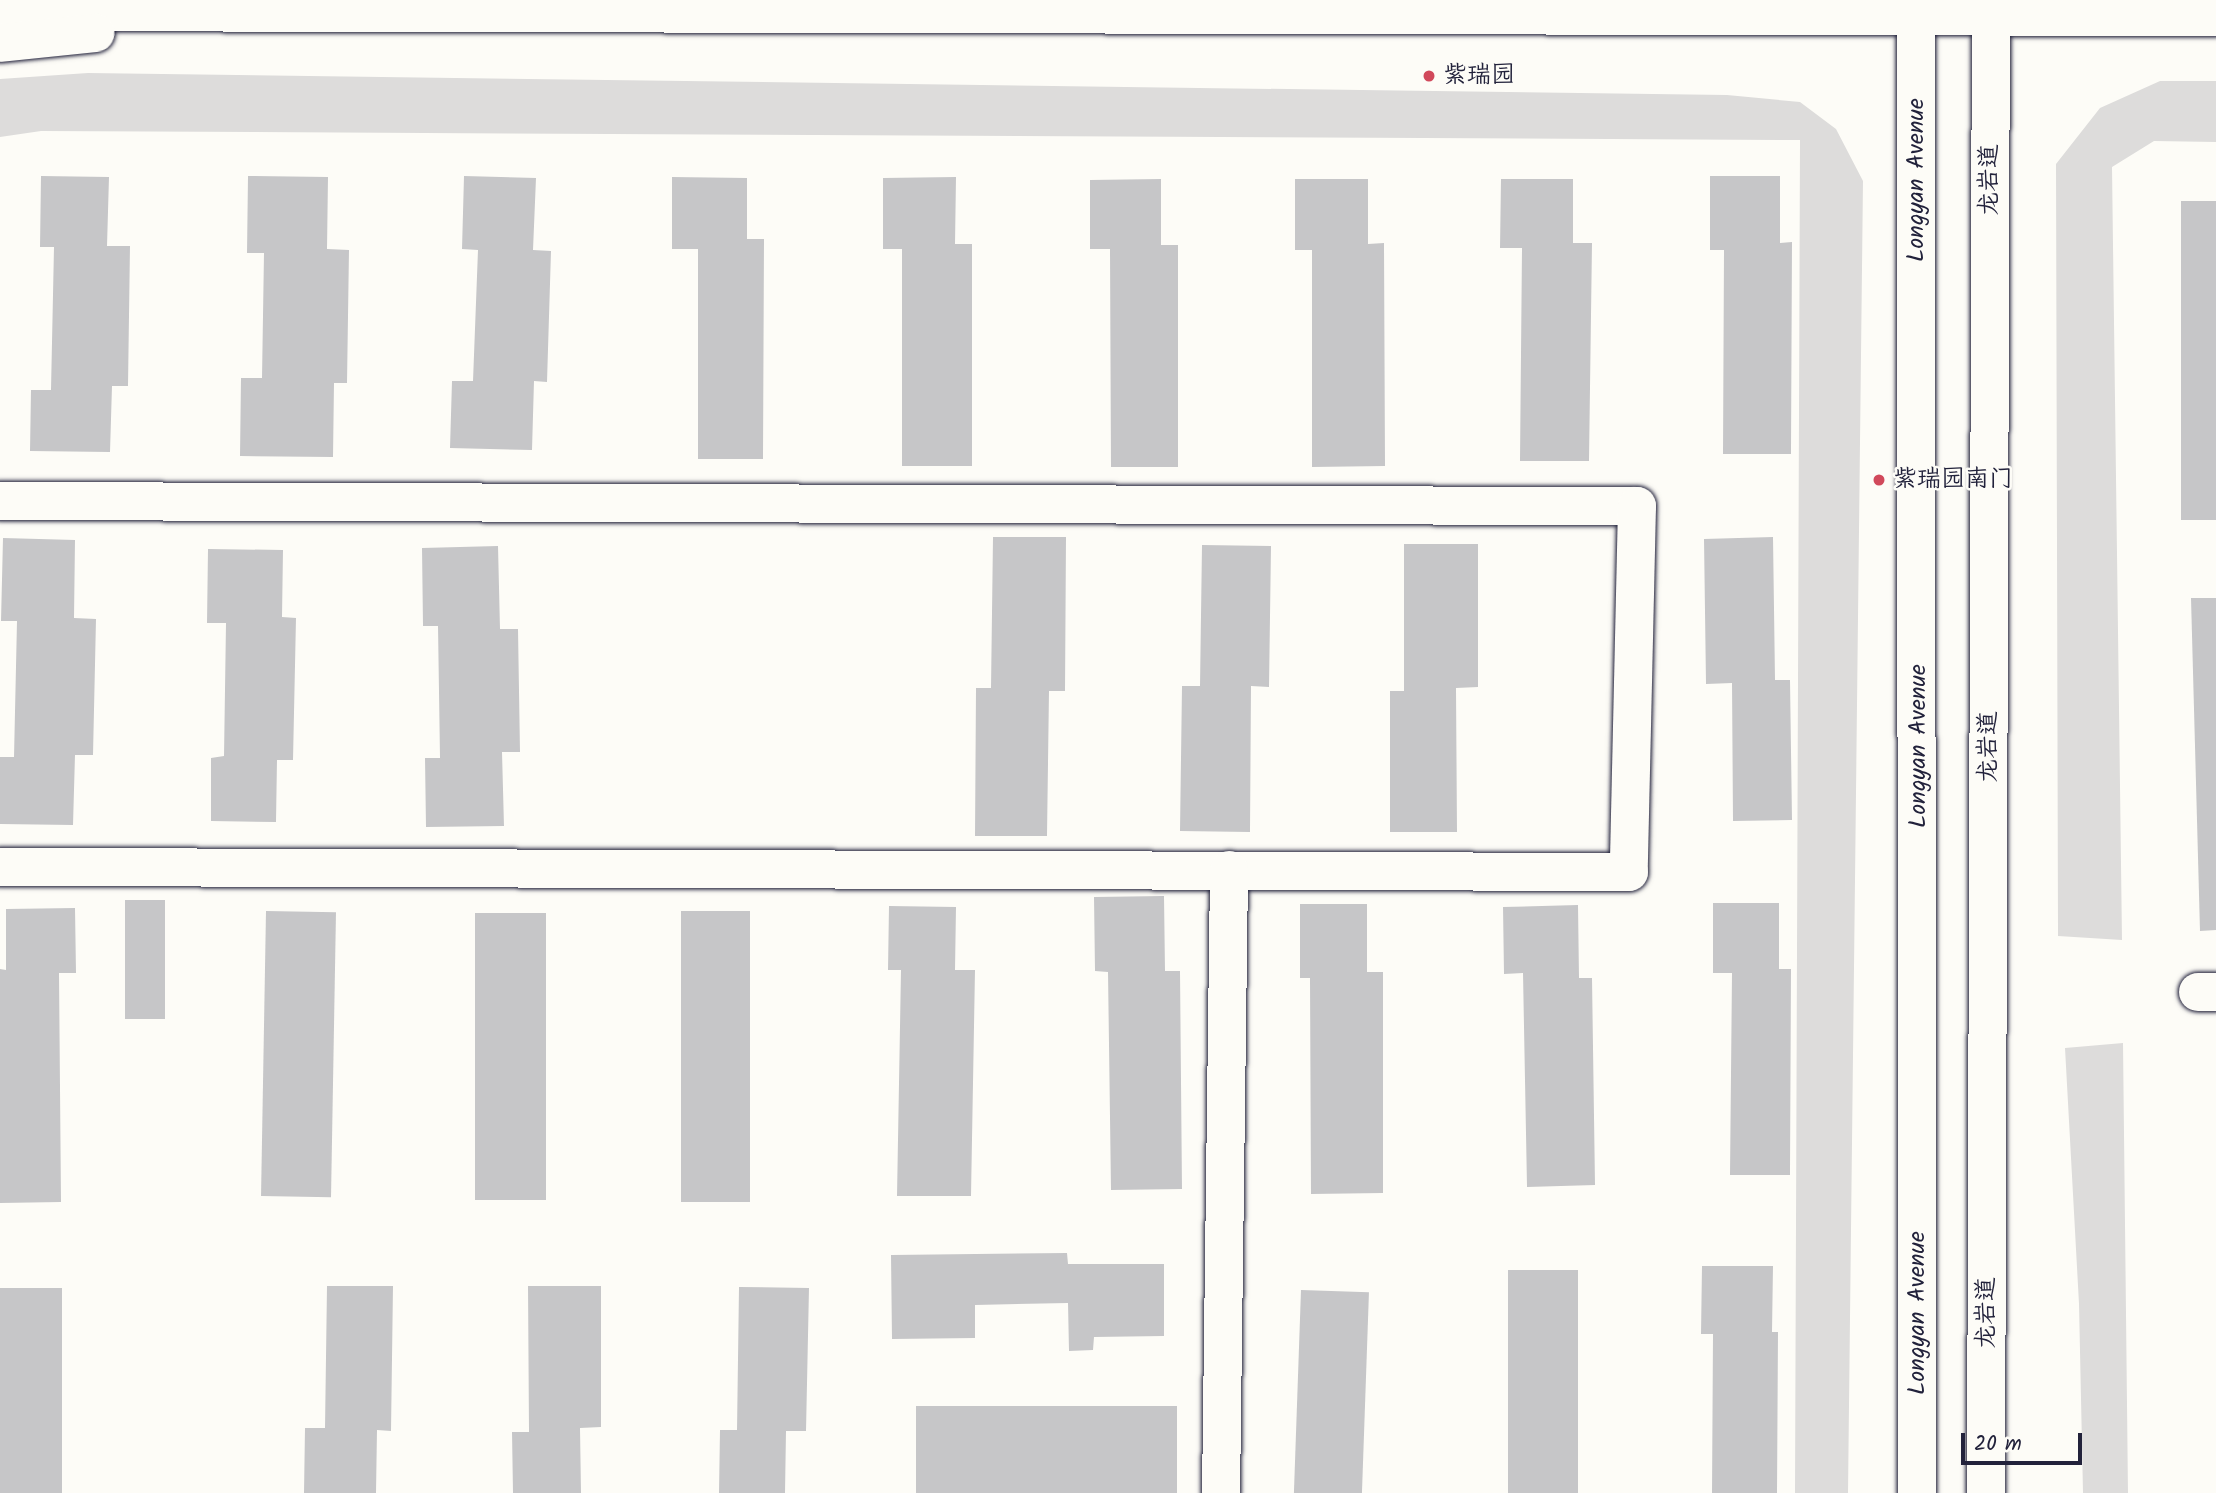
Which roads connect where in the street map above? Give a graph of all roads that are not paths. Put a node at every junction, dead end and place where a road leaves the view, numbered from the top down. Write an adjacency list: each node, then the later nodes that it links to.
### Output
1 (1916, 9): 2 (main road); 4 (main road); 11 (main road, Longyan Avenue)
2 (1991, 9): 5 (main road); 12 (main road, 龙岩道)
3 (0, 12): 4 (main road)
4 (189, 13): 6 (main road)
5 (2216, 17)
6 (0, 43)
7 (0, 501): 9 (main road)
8 (0, 867): 9 (main road)
9 (1229, 870): 10 (main road)
10 (1221, 1493)
11 (1917, 1493)
12 (1986, 1493)

